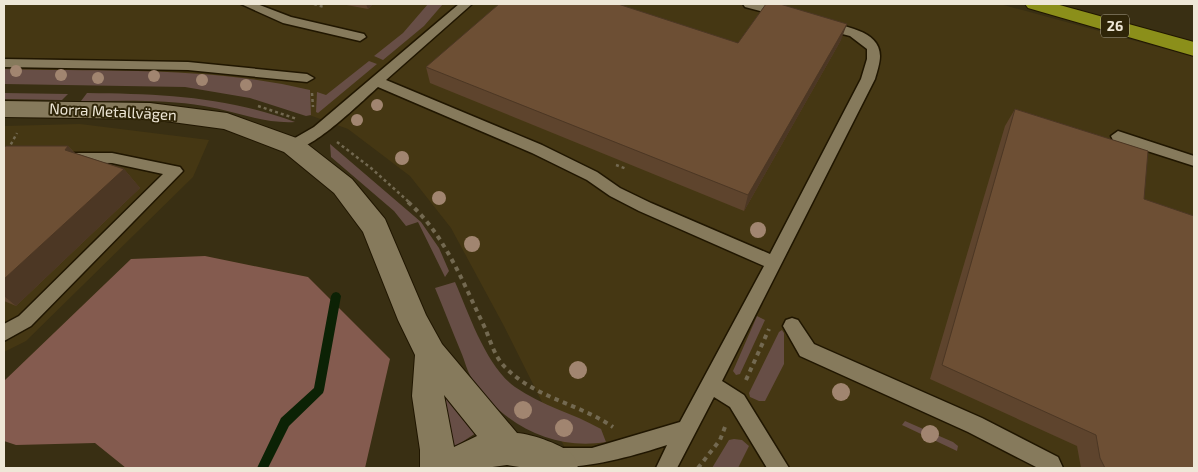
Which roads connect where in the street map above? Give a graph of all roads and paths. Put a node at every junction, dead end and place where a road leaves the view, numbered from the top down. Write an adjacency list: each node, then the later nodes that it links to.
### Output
1 (247, 4): 8 (lane)
2 (465, 4): 13 (lane)
3 (749, 4): 6 (lane)
4 (1035, 4): 10 (highway, 26)
5 (1049, 4): 9 (highway, 26)
6 (794, 16)
7 (811, 22): 23 (lane)
8 (360, 37)
9 (1194, 45)
10 (1194, 49)
11 (4, 62): 12 (lane)
12 (307, 78)
13 (376, 81): 20 (lane); 23 (lane)
14 (312, 91): 16 (path)
15 (4, 109): 20 (street, Norra Metallvägen)
16 (314, 112)
17 (21, 127): 21 (path)
18 (1118, 136): 22 (lane)
19 (330, 138): 28 (path)
20 (294, 146): 26 (street, Norra Metallvägen)
21 (20, 158): 25 (lane)
22 (1194, 161)
23 (775, 262): 27 (lane)
24 (792, 326): 36 (lane)
25 (4, 333)
26 (431, 354): 30 (street, Norra Metallvägen); 32 (street)
27 (710, 384): 29 (lane); 35 (lane)
28 (615, 429)
29 (686, 430): 31 (lane); 34 (lane)
30 (508, 448): 31 (street); 33 (street)
31 (555, 463)
32 (437, 468)
33 (453, 468)
34 (666, 468)
35 (779, 468)
36 (1053, 468)

